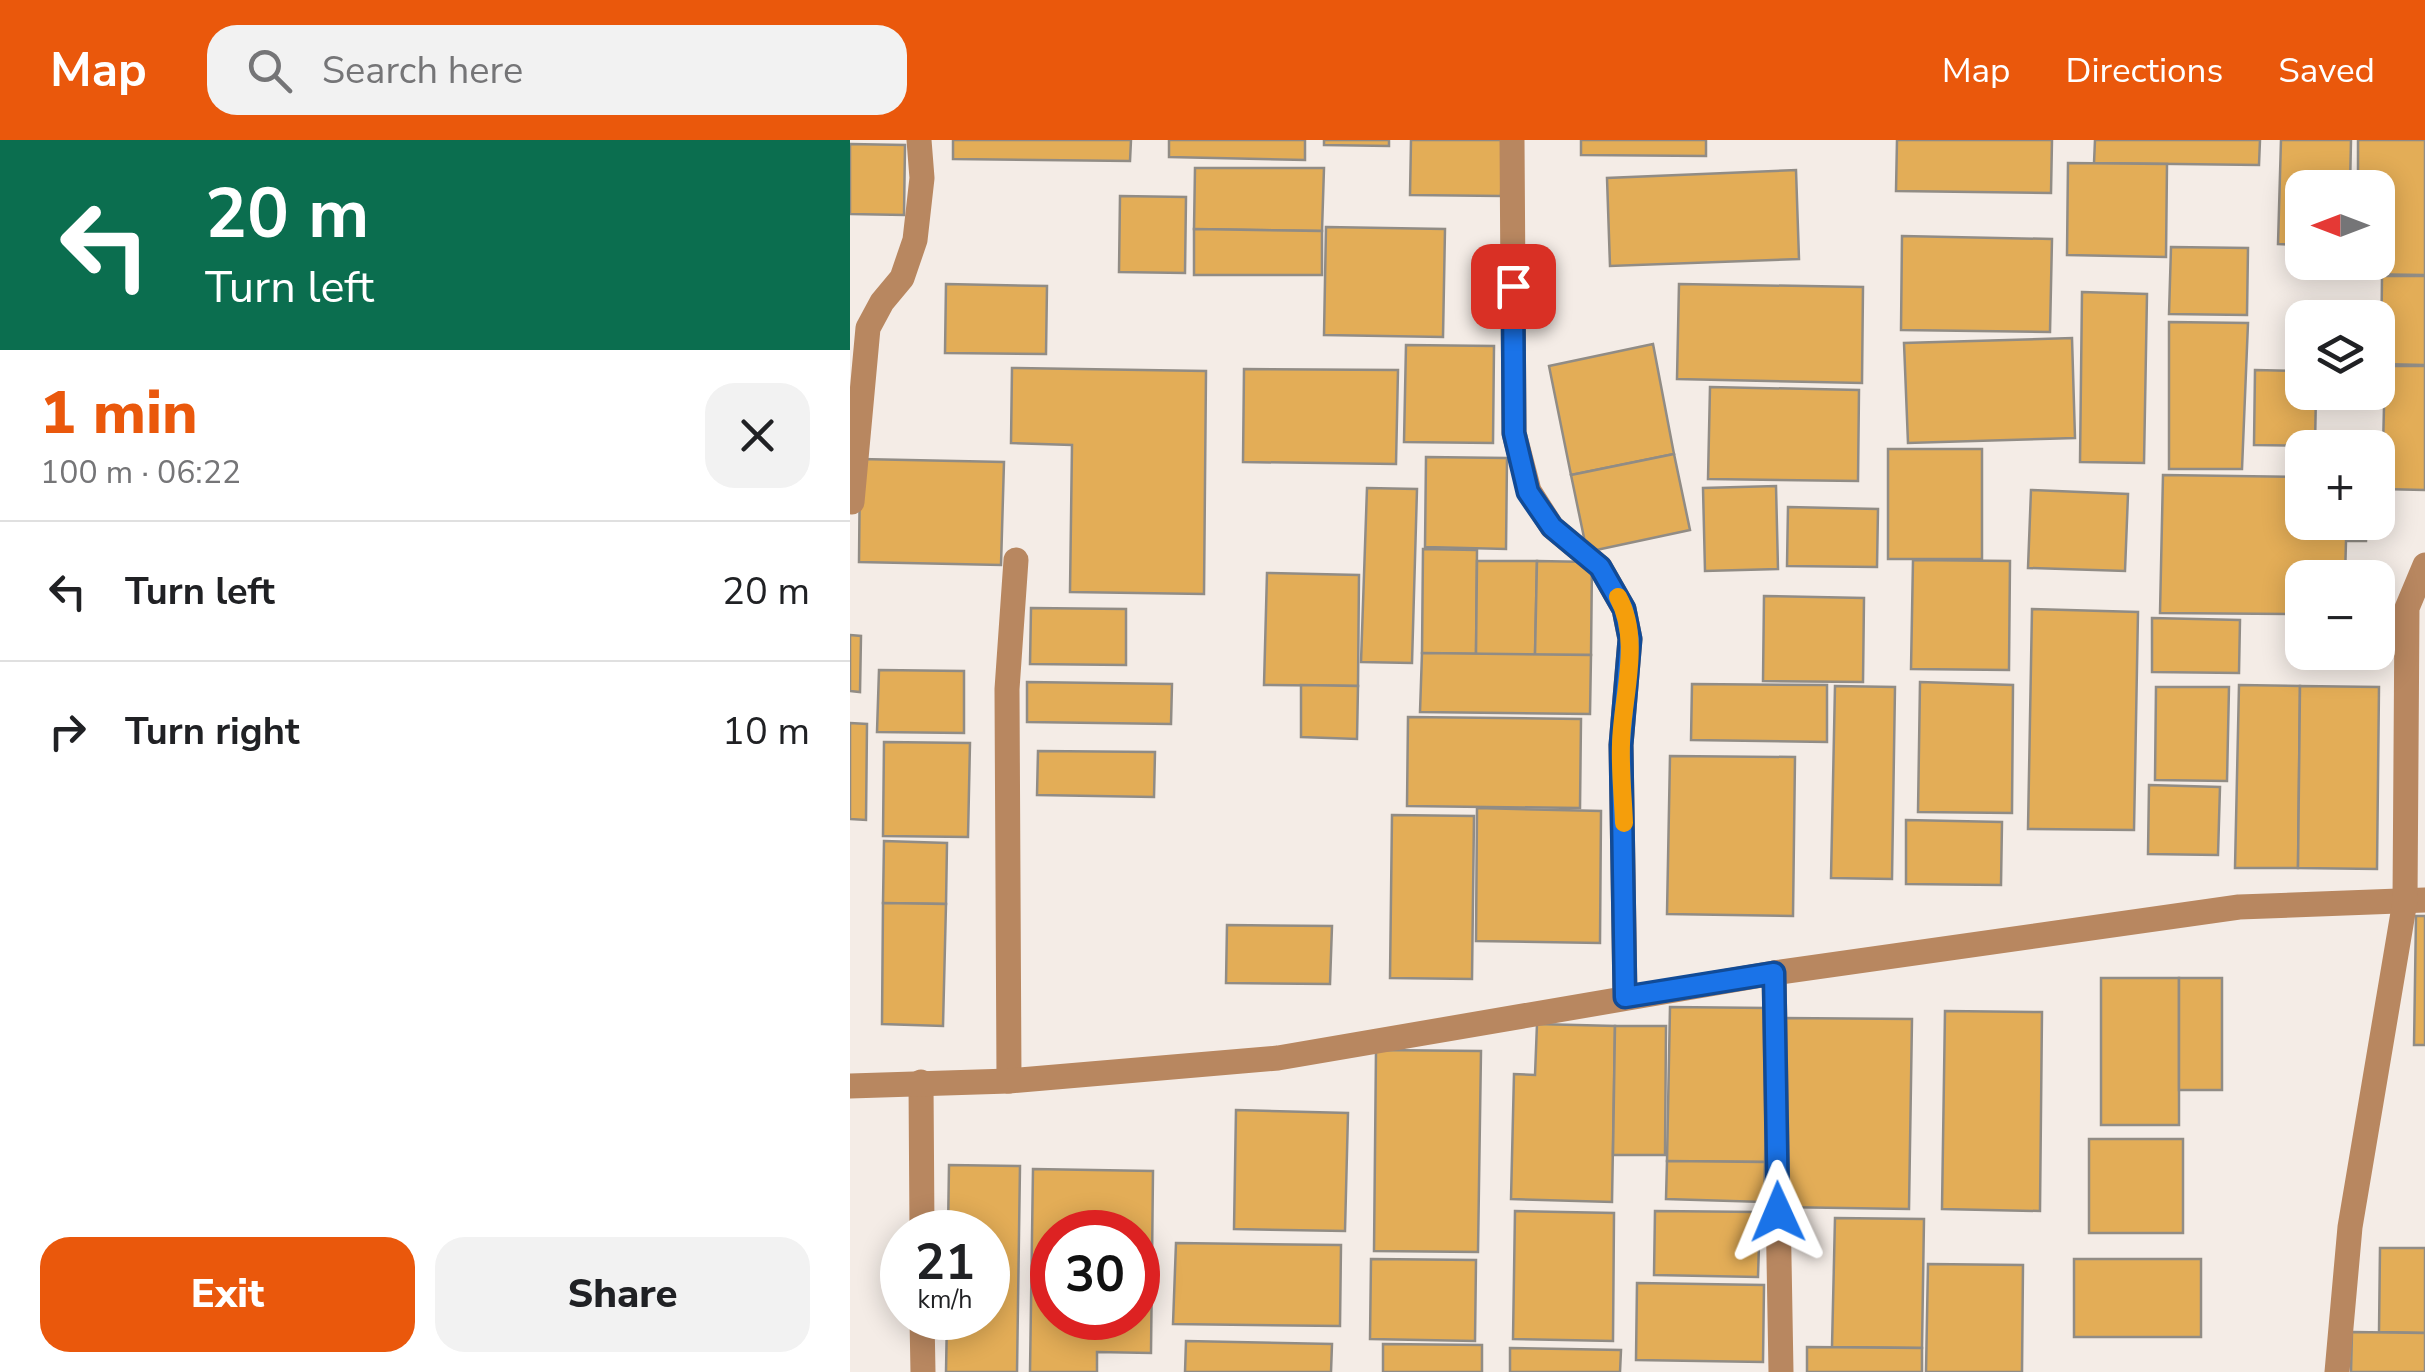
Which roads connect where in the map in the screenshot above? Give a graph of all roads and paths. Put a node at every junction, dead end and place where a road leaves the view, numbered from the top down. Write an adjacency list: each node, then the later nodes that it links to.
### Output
1 (919, 140): 3 (street)
2 (1512, 140): 8 (street)
3 (852, 502)
4 (1016, 560): 9 (street)
5 (2425, 565): 6 (street)
6 (2415, 900): 7 (street); 16 (street)
7 (1774, 973): 8 (street); 15 (street)
8 (1625, 997): 9 (street)
9 (1010, 1080): 10 (street)
10 (921, 1082): 11 (street); 12 (street)
11 (850, 1086)
12 (922, 1210)
13 (922, 1340): 14 (street)
14 (923, 1372)
15 (1781, 1372)
16 (2336, 1372)

